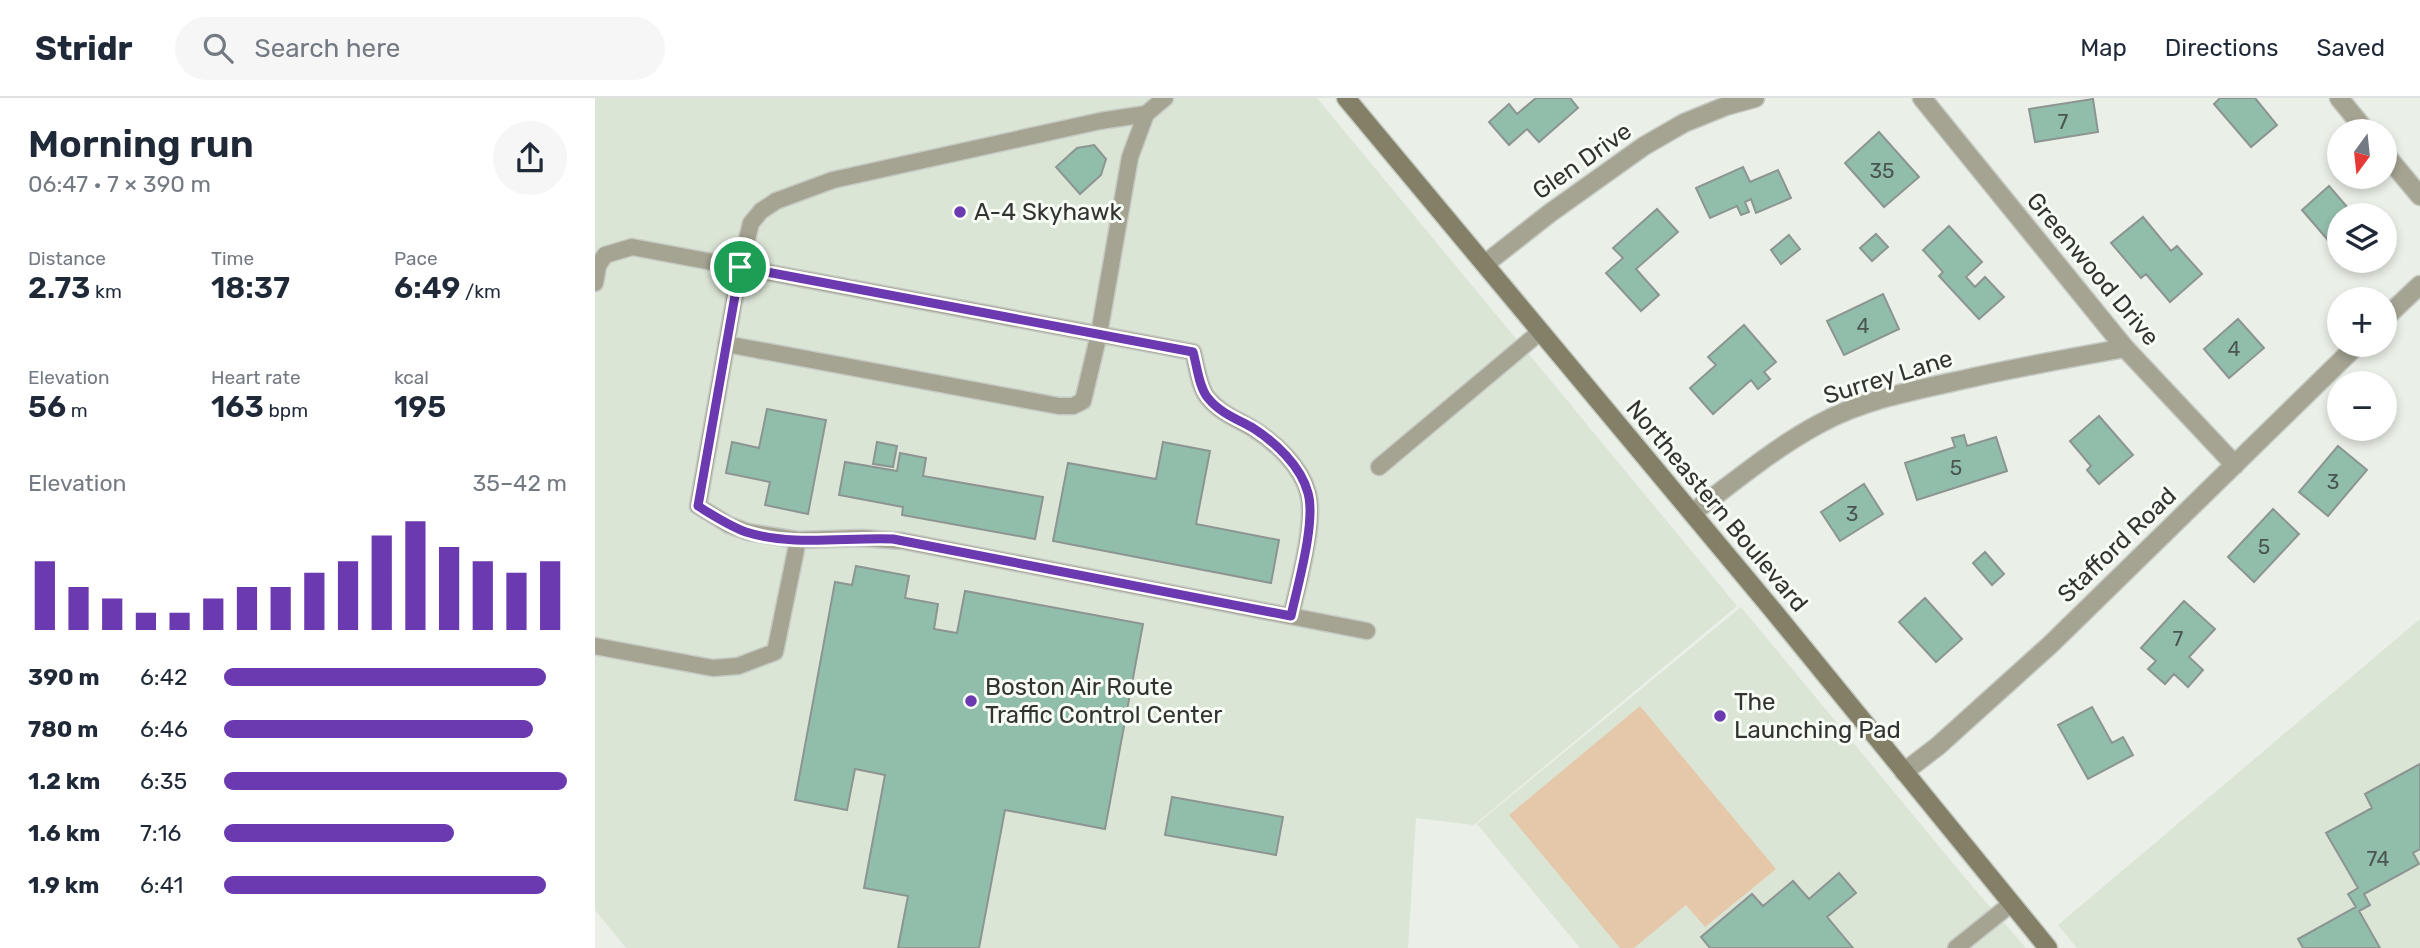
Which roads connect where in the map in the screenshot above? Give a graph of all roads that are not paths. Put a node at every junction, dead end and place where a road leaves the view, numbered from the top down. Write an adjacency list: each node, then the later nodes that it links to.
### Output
1 (1165, 98): 6 (lane)
2 (1346, 98): 10 (street, Northeastern Boulevard)
3 (1755, 98): 10 (street, Glen Drive)
4 (1921, 98): 18 (street, Greenwood Drive)
5 (2339, 98): 7 (street)
6 (1146, 114): 11 (lane); 16 (lane)
7 (2356, 119)
8 (2397, 168): 9 (street)
9 (2420, 195)
10 (1485, 264): 15 (street, Northeastern Boulevard)
11 (740, 267): 12 (lane); 16 (lane); 17 (lane)
12 (595, 283)
13 (2420, 285): 14 (street)
14 (2397, 307)
15 (1540, 332): 21 (lane); 22 (street, Northeastern Boulevard)
16 (1098, 334): 17 (lane); 24 (lane)
17 (726, 344): 23 (lane)
18 (2125, 348): 20 (street, Greenwood Drive); 22 (street, Surrey Lane)
19 (2345, 357): 20 (street, Stafford Road)
20 (2235, 465): 27 (street, Stafford Road)
21 (1379, 467)
22 (1692, 513): 27 (street, Northeastern Boulevard)
23 (798, 540): 24 (lane); 26 (lane)
24 (1291, 616): 25 (lane)
25 (1367, 631)
26 (595, 646)
27 (1903, 772): 28 (street, Northeastern Boulevard)
28 (2011, 904): 29 (lane); 30 (street, Northeastern Boulevard)
29 (1956, 948)
30 (2048, 948)

